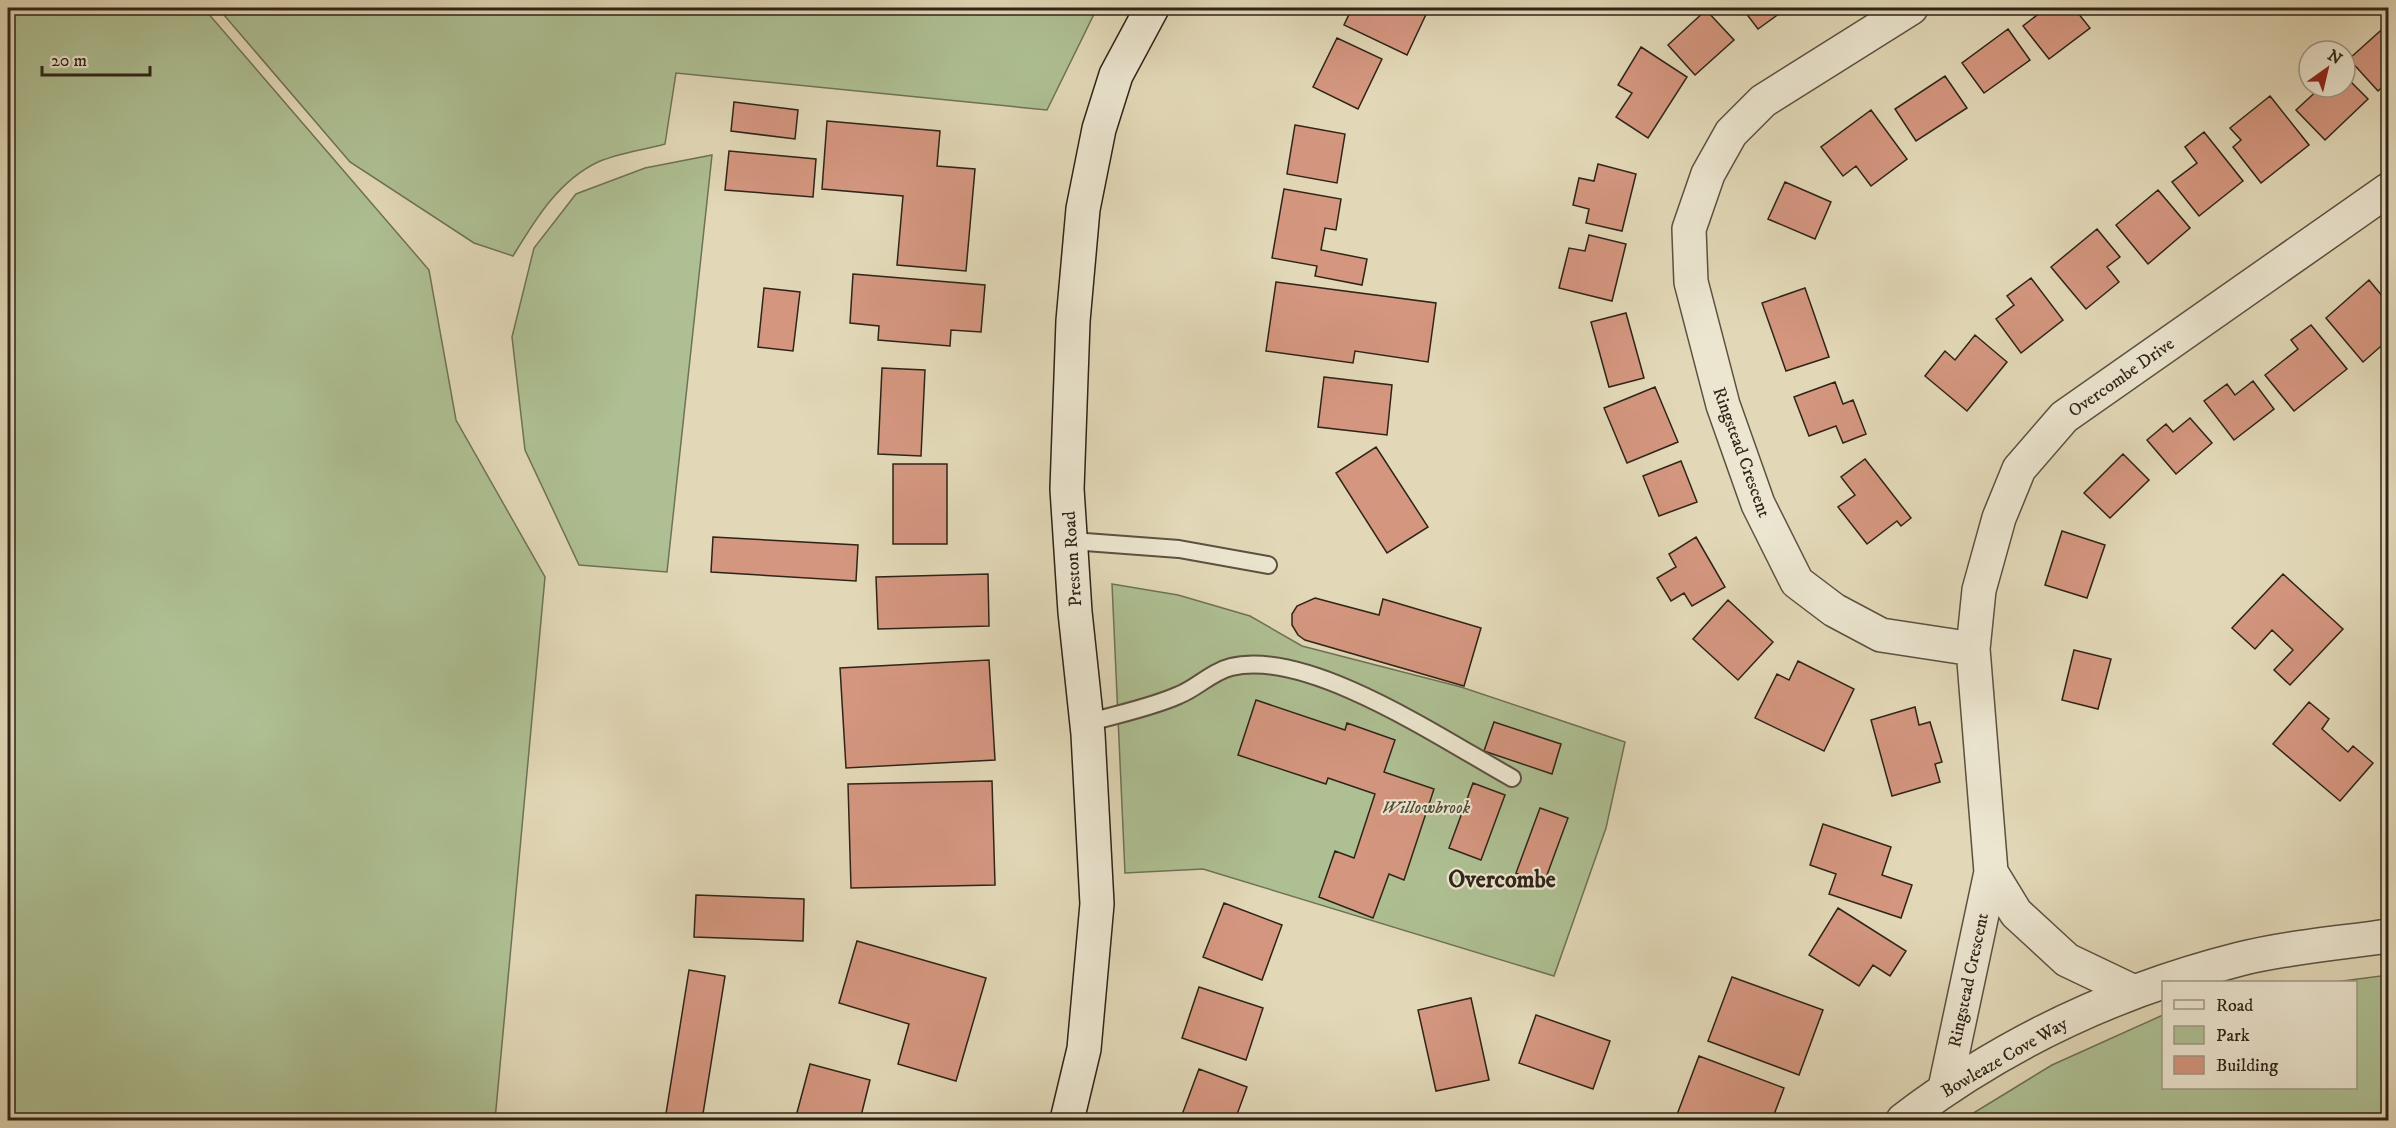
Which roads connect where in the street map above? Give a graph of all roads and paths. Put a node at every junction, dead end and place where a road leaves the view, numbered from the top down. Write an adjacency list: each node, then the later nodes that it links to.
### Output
1 (1152, 8): 4 (street, Preston Road)
2 (1911, 8): 6 (street, Ringstead Crescent)
3 (2388, 190): 6 (street, Overcombe Drive)
4 (1072, 541): 5 (lane); 7 (street, Preston Road)
5 (1268, 566)
6 (1973, 649): 9 (street, Ringstead Crescent)
7 (1087, 723): 8 (lane); 15 (street, Preston Road)
8 (1512, 778)
9 (1991, 872): 13 (street, Ringstead Crescent); 14 (street, Ringstead Crescent)
10 (2388, 936): 11 (street, Bowleaze Cove Way)
11 (2166, 981)
12 (2162, 982): 13 (street, Bowleaze Cove Way)
13 (2132, 991): 14 (street, Bowleaze Cove Way)
14 (1945, 1088): 16 (street, Bowleaze Cove Way)
15 (1067, 1120)
16 (1903, 1120)

